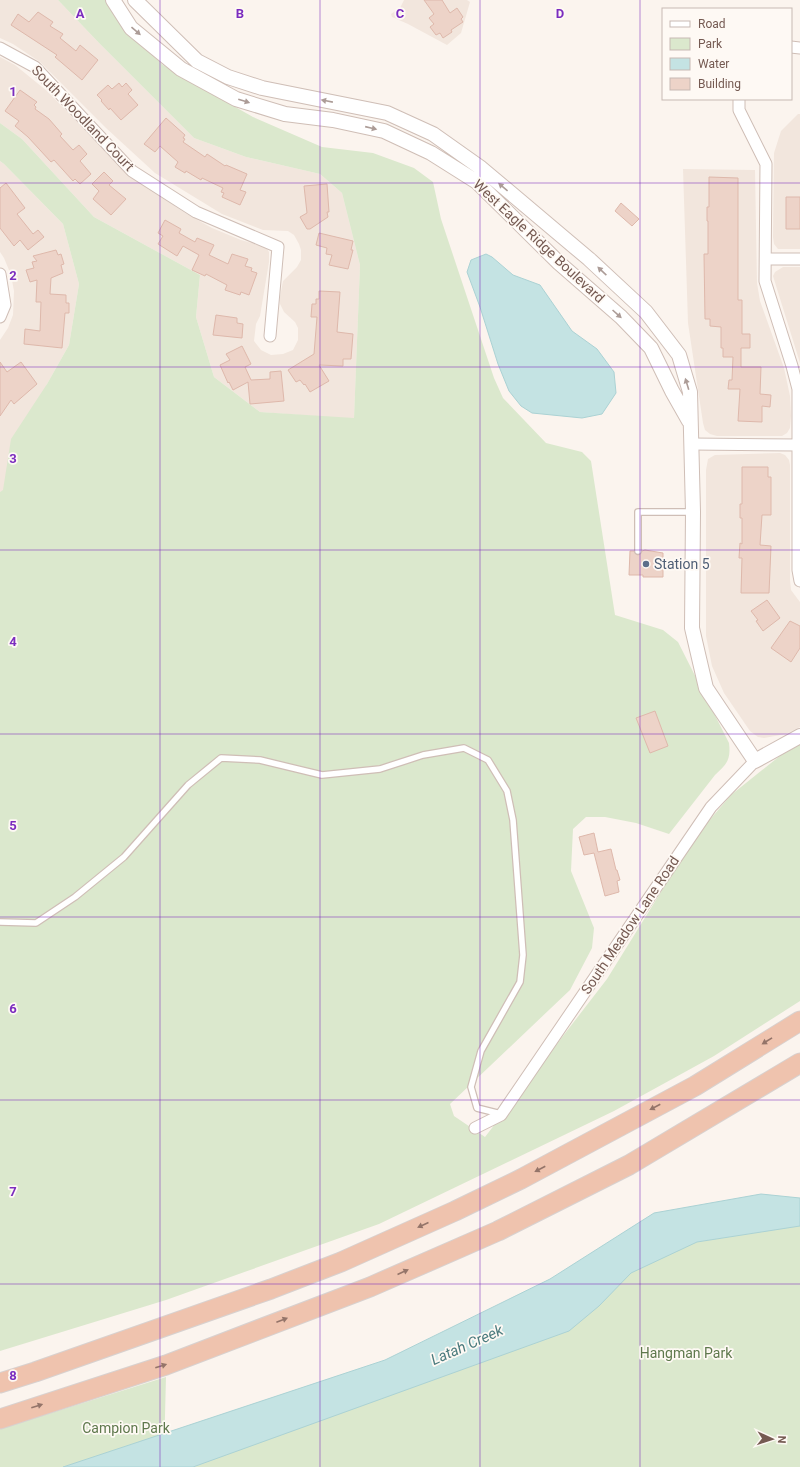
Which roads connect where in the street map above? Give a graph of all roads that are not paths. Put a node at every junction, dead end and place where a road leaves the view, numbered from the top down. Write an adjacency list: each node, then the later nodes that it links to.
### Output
1 (113, 0): 10 (street, West Eagle Ridge Boulevard, one-way to 10)
2 (135, 0): 10 (street, West Eagle Ridge Boulevard, one-way to 2)
3 (0, 48): 9 (street, South Woodland Court)
4 (739, 100): 5 (street)
5 (766, 259): 6 (street); 12 (street)
6 (800, 259)
7 (0, 274): 8 (street)
8 (0, 317)
9 (270, 336)
10 (690, 422): 11 (street, West Eagle Ridge Boulevard)
11 (692, 444): 12 (street); 13 (street, West Eagle Ridge Boulevard)
12 (798, 445): 15 (street)
13 (693, 512): 14 (lane); 17 (street, West Eagle Ridge Boulevard)
14 (638, 551)
15 (800, 581)
16 (800, 736): 17 (street, South Meadow Lane Road)
17 (755, 761): 21 (street, South Meadow Lane Road)
18 (0, 922): 21 (lane)
19 (800, 1021): 23 (highway, one-way to 23)
20 (800, 1063): 24 (highway, one-way to 20)
21 (501, 1114): 22 (street, South Meadow Lane Road)
22 (475, 1128)
23 (0, 1383)
24 (0, 1419)

